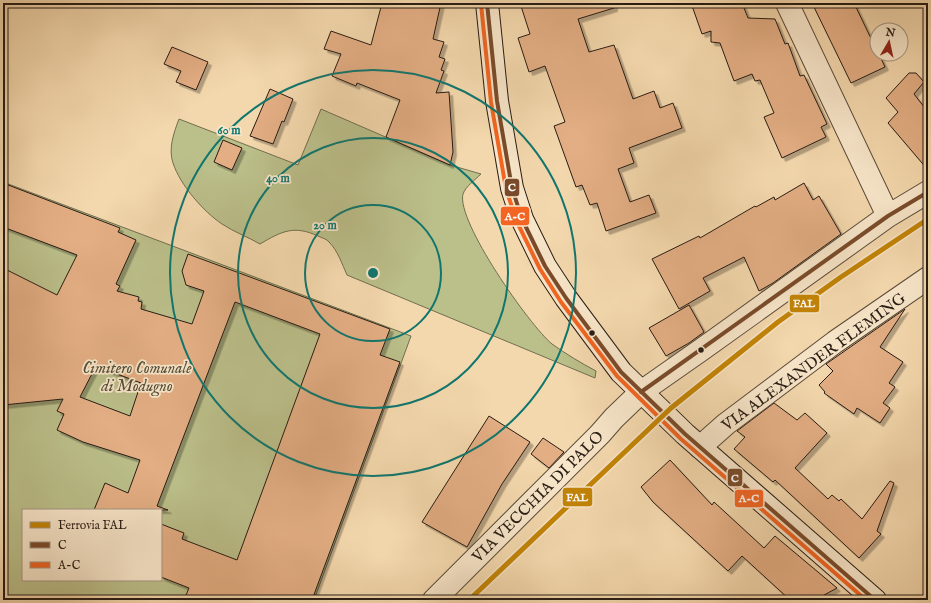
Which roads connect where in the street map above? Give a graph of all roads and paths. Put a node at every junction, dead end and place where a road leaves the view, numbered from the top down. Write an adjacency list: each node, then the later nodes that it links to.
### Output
1 (487, 3): 6 (street)
2 (786, 3): 4 (street)
3 (928, 192): 4 (street, VIA VECCHIA DI PALO)
4 (888, 216): 6 (street, VIA VECCHIA DI PALO)
5 (928, 278): 7 (street, VIA ALEXANDER FLEMING)
6 (641, 392): 7 (street); 8 (street, VIA VECCHIA DI PALO)
7 (700, 447): 9 (street)
8 (434, 600)
9 (876, 600)

